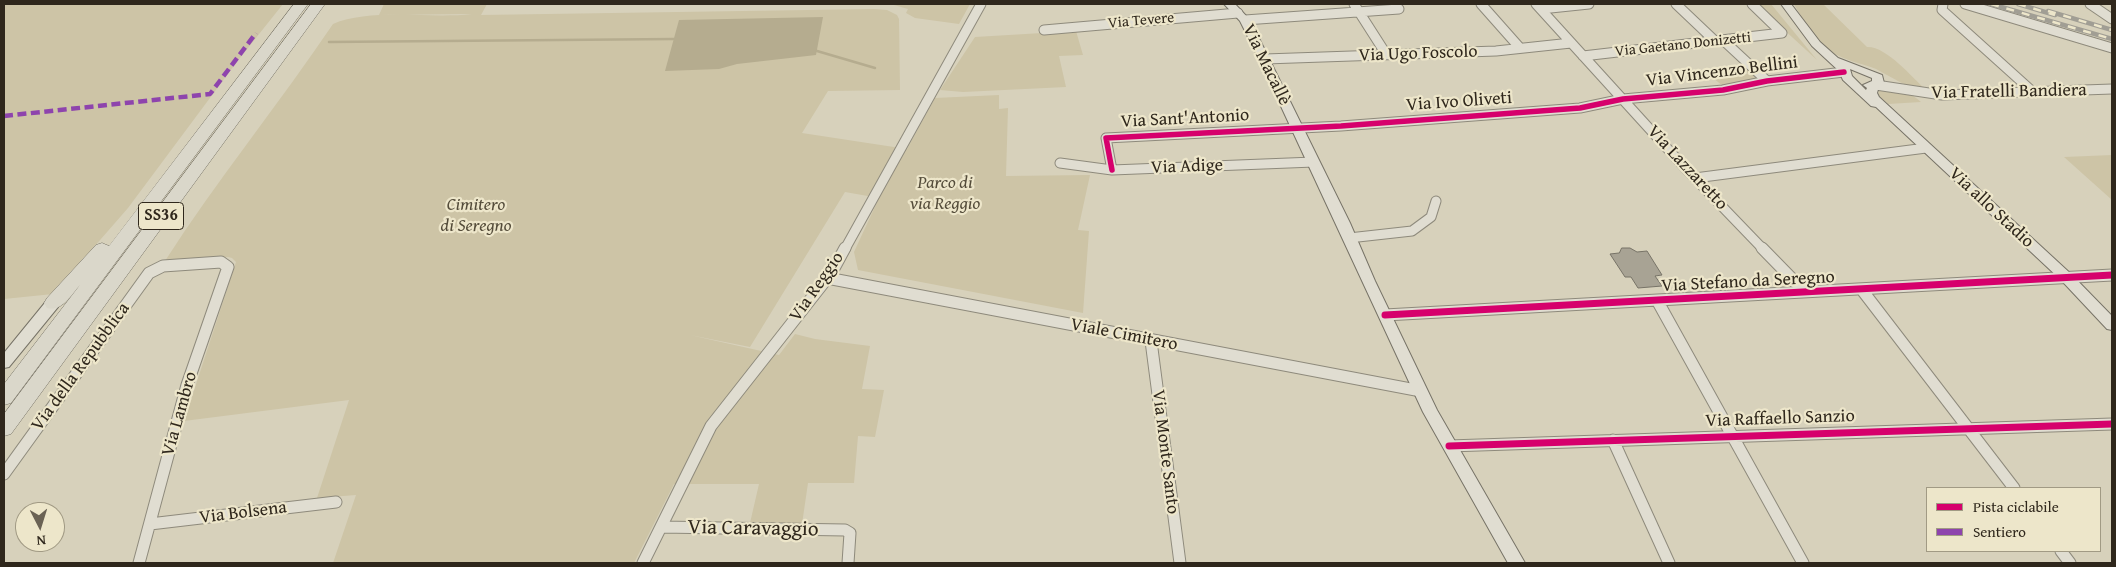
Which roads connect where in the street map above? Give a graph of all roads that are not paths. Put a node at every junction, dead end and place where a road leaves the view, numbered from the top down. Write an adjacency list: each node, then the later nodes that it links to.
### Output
1 (301, 4): 38 (highway, SS36)
2 (318, 4): 62 (highway, SS36)
3 (981, 4): 48 (street, Via Reggio)
4 (1229, 4): 19 (street, Via Macallè)
5 (1354, 4): 17 (street)
6 (1481, 4): 25 (street)
7 (1589, 4): 15 (street)
8 (1676, 4): 22 (street)
9 (1752, 4): 23 (street, Via Gaetano Donizetti)
10 (1786, 4): 29 (main road, Via allo Stadio)
11 (1943, 4): 35 (street)
12 (1965, 4): 26 (street)
13 (2090, 4): 20 (street)
14 (2096, 4): 18 (street)
15 (1539, 6): 24 (street, Via Lazzaretto)
16 (1400, 9): 17 (street, Via Tevere)
17 (1359, 12): 19 (street, Via Tevere); 27 (street)
18 (2112, 15)
19 (1242, 16): 21 (street, Via Tevere); 30 (street, Via Macallè)
20 (2112, 19)
21 (1044, 30)
22 (1715, 41): 23 (street, Via Gaetano Donizetti); 28 (street, Via Gaetano Donizetti)
23 (1724, 41): 32 (street)
24 (1571, 43): 25 (street, Via Ugo Foscolo); 28 (street, Via Lazzaretto)
25 (1520, 48): 27 (street, Via Ugo Foscolo)
26 (2112, 48)
27 (1386, 54): 30 (street, Via Ugo Foscolo)
28 (1583, 56): 36 (street, Via Lazzaretto)
29 (1833, 59): 31 (street, Via allo Stadio)
30 (1266, 60): 37 (street, Via Macallè)
31 (1849, 73): 32 (street, Via Vincenzo Bellini); 33 (main road); 39 (street, Via allo Stadio)
32 (1767, 81): 36 (street, Via Vincenzo Bellini)
33 (1875, 82): 35 (street, Via Fratelli Bandiera); 39 (main road, Via allo Stadio)
34 (2112, 90): 35 (street, Via Fratelli Bandiera)
35 (2033, 92)
36 (1622, 99): 37 (street, Via Ivo Oliveti); 43 (street, Via Lazzaretto)
37 (1297, 128): 40 (street, Via Macallè); 42 (street, Via Sant'Antonio)
38 (202, 134): 53 (highway); 60 (highway, SS36)
39 (1921, 143): 43 (street); 49 (street, Via allo Stadio)
40 (1314, 162): 42 (street, Via Adige); 45 (street, Via Macallè)
41 (1060, 163): 42 (street, Via Adige)
42 (1112, 170)
43 (1694, 178): 51 (street, Via Lazzaretto)
44 (1436, 201): 45 (street)
45 (1350, 238): 54 (street, Via Macallè)
46 (228, 267): 67 (street, Via della Repubblica); 70 (street, Via Lambro)
47 (2112, 275): 49 (street, Via Stefano da Seregno)
48 (827, 278): 56 (street, Viale Cimitero); 71 (street, Via Reggio)
49 (2066, 278): 50 (street, Via Stefano da Seregno); 55 (street, Via allo Stadio)
50 (1862, 290): 51 (street, Via Stefano da Seregno); 63 (street)
51 (1805, 292): 52 (street, Via Stefano da Seregno)
52 (1658, 302): 54 (street, Via Stefano da Seregno); 64 (street)
53 (53, 303): 57 (street); 58 (street)
54 (1385, 316): 59 (street, Via Macallè)
55 (2112, 325)
56 (1151, 341): 59 (street, Viale Cimitero); 76 (street, Via Monte Santo)
57 (4, 354)
58 (4, 363)
59 (1420, 391): 66 (street, Via Macallè)
60 (4, 398)
61 (2112, 424): 63 (street, Via Raffaello Sanzio)
62 (4, 428)
63 (1968, 428): 64 (street, Via Raffaello Sanzio); 68 (street)
64 (1732, 435): 65 (street, Via Raffaello Sanzio); 79 (street)
65 (1613, 440): 66 (street, Via Raffaello Sanzio); 78 (street)
66 (1450, 446): 77 (street, Via Macallè)
67 (4, 474)
68 (2013, 487)
69 (336, 502): 70 (street, Via Bolsena)
70 (150, 524): 73 (street, Via Lambro)
71 (662, 527): 74 (street, Via Reggio); 75 (street, Via Caravaggio)
72 (2062, 552): 80 (street)
73 (139, 563)
74 (643, 563)
75 (848, 563)
76 (1180, 563)
77 (1517, 563)
78 (1669, 563)
79 (1803, 563)
80 (2070, 563)

